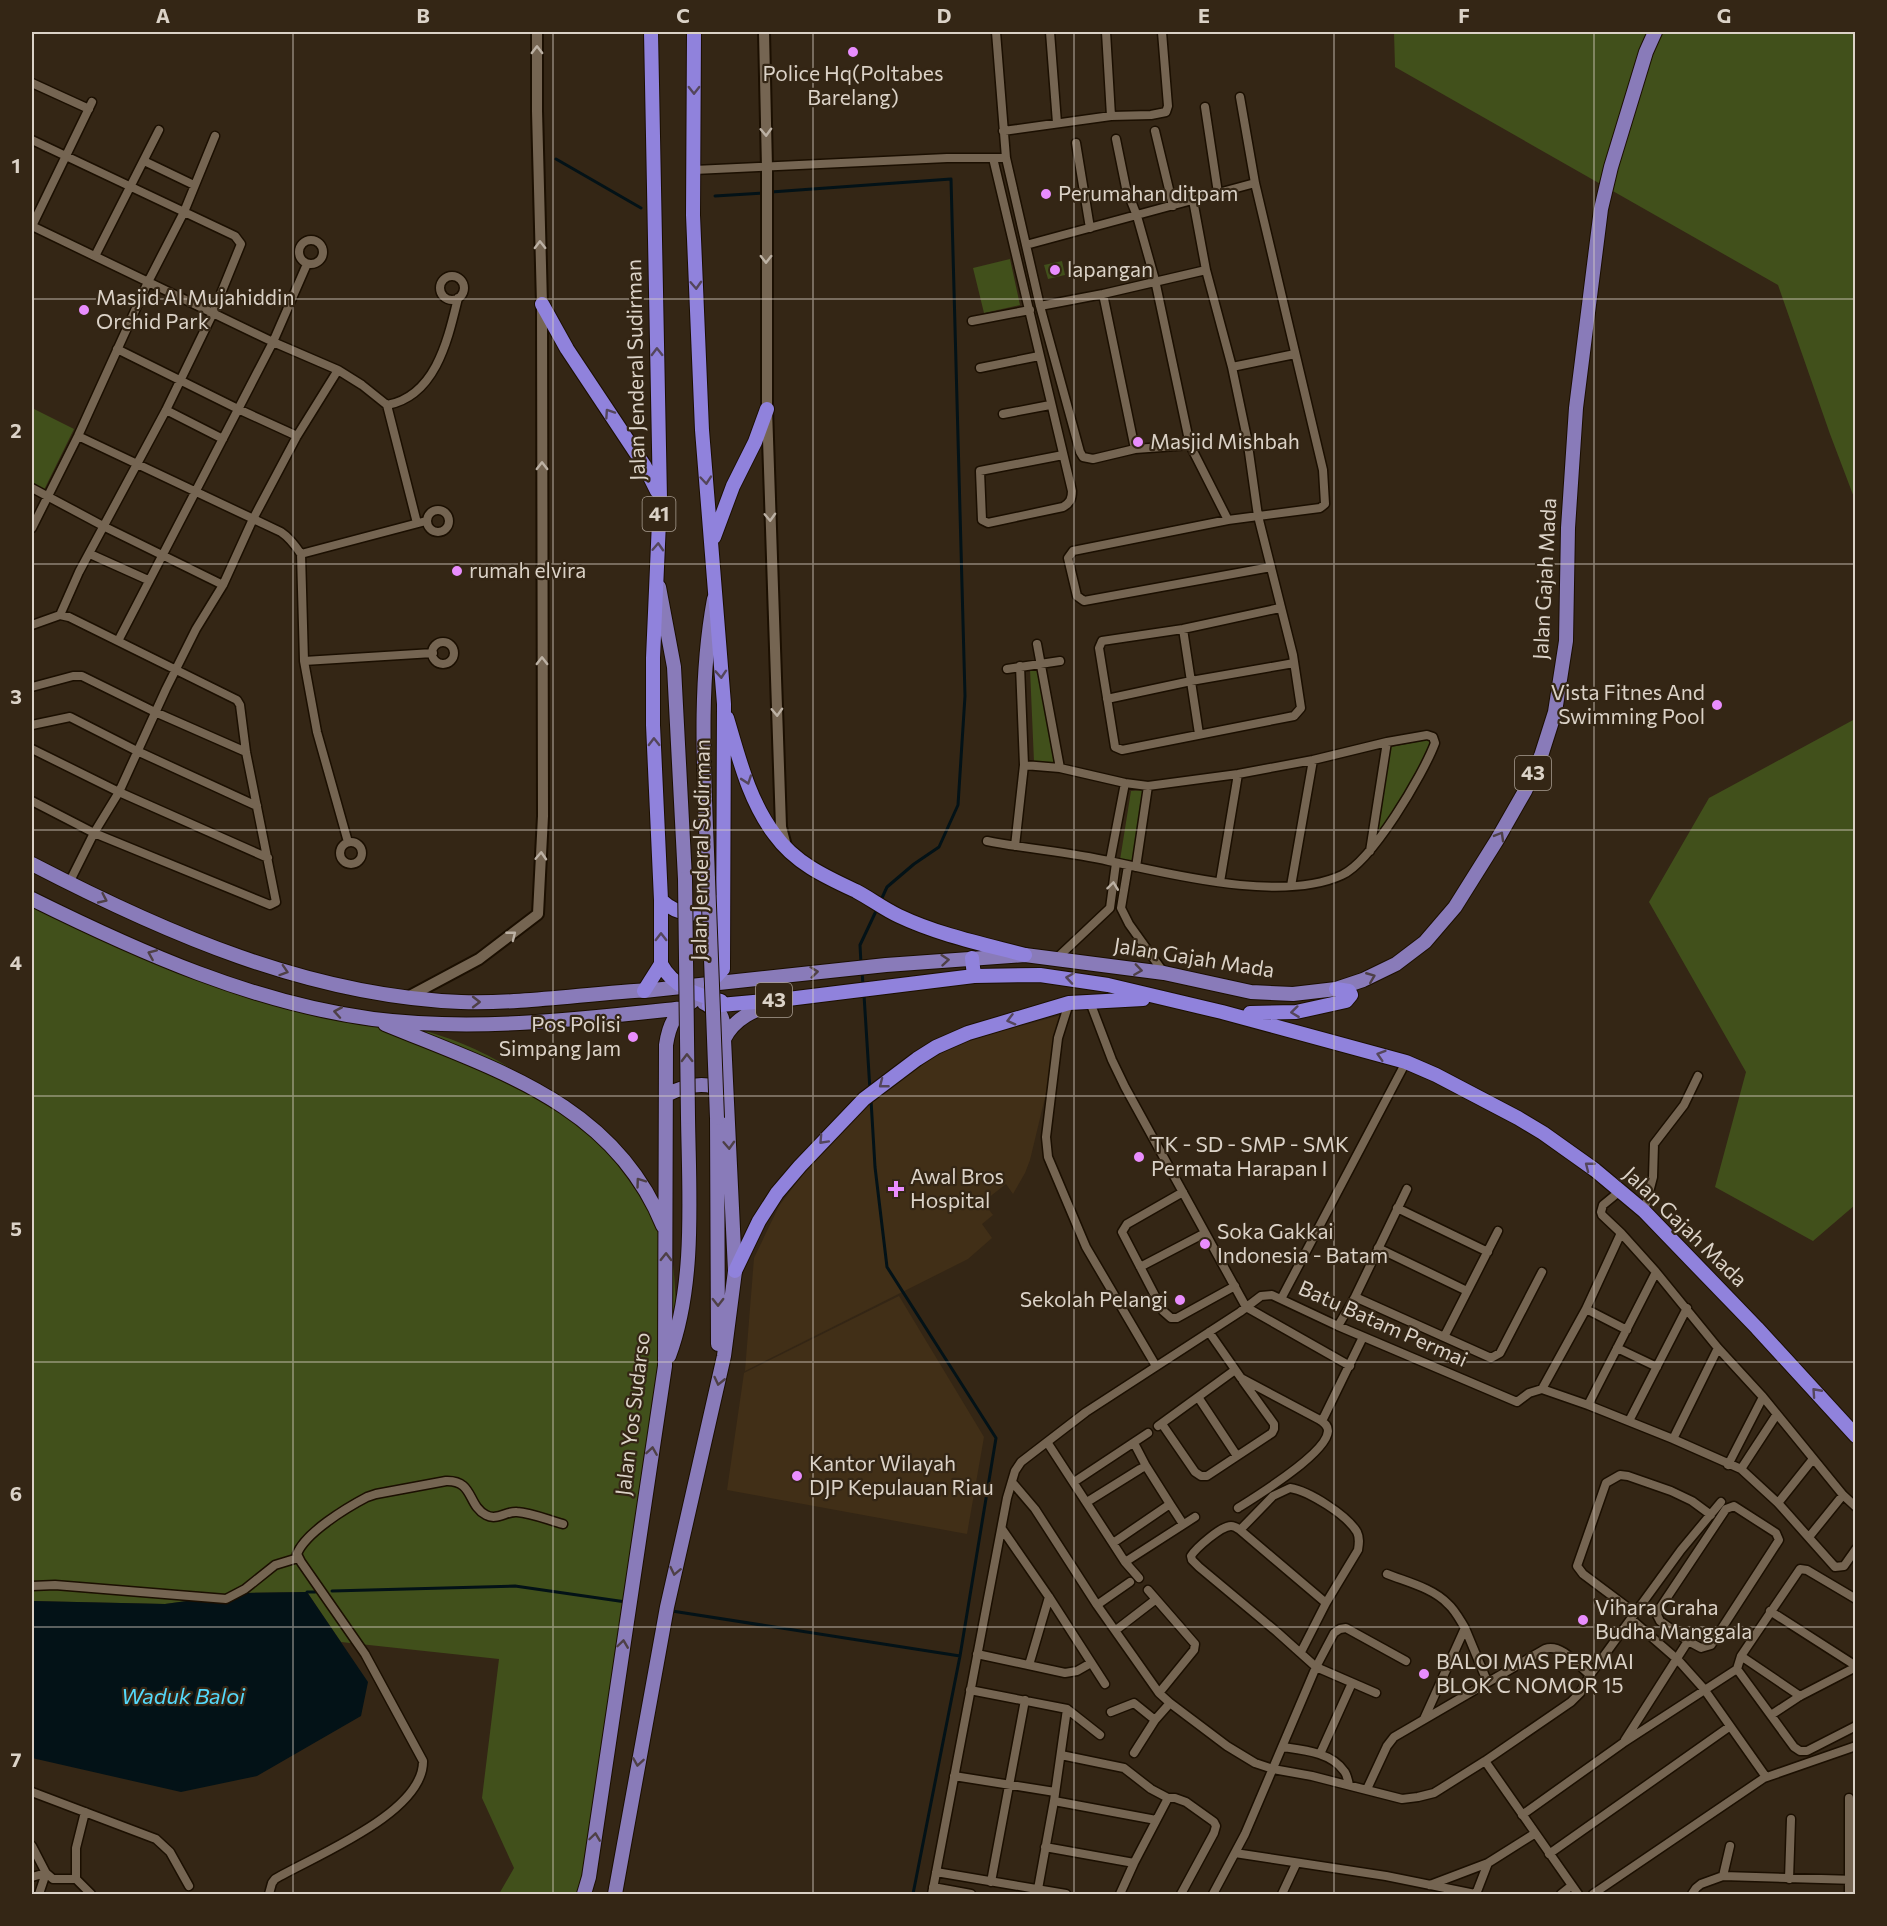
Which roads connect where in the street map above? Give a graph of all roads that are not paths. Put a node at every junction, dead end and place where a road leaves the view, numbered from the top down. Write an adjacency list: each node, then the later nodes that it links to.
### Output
1 (537, 32): 46 (street, one-way to 1)
2 (651, 32): 75 (highway, Jalan Jenderal Sudirman / 41, one-way to 2)
3 (694, 32): 27 (highway, Jalan Jenderal Sudirman, one-way to 27)
4 (764, 32): 26 (street, one-way to 26)
5 (996, 32): 16 (street)
6 (1050, 32): 14 (street)
7 (1107, 32): 13 (street)
8 (1162, 32): 13 (street)
9 (1655, 32): 151 (main road, Jalan Gajah Mada / 43, one-way to 9)
10 (32, 83): 22 (street)
11 (1240, 97): 28 (street)
12 (1205, 107): 31 (street)
13 (1111, 116): 14 (street)
14 (1057, 123): 16 (street)
15 (159, 130): 25 (street)
16 (1003, 131): 24 (street)
17 (1155, 131): 33 (street)
18 (215, 136): 29 (street)
19 (1116, 139): 35 (street)
20 (32, 140): 22 (street)
21 (1076, 143): 37 (street)
22 (67, 157): 30 (street); 36 (street)
23 (993, 158): 24 (street); 26 (street); 48 (street)
24 (1006, 158): 38 (street)
25 (144, 161): 29 (street); 30 (street)
26 (767, 168): 27 (street); 62 (street, one-way to 62)
27 (694, 170): 81 (highway, Jalan Jenderal Sudirman, one-way to 81)
28 (1255, 183): 31 (street); 53 (street)
29 (194, 184): 34 (street)
30 (132, 187): 34 (street); 39 (street)
31 (1218, 193): 32 (street)
32 (1193, 200): 33 (street); 41 (street)
33 (1173, 206): 35 (street)
34 (184, 212): 43 (street); 49 (street)
35 (1137, 216): 37 (street); 42 (street)
36 (32, 226): 39 (street)
37 (1090, 228): 38 (street)
38 (1026, 245): 47 (street)
39 (95, 256): 43 (street)
40 (307, 264): 51 (street)
41 (1206, 270): 42 (street); 55 (street)
42 (1155, 280): 44 (street); 68 (street)
43 (148, 282): 49 (street); 52 (street)
44 (1103, 294): 47 (street); 69 (street)
45 (458, 298): 59 (street)
46 (542, 304): 75 (highway, one-way to 46); 153 (street, one-way to 46)
47 (1040, 306): 69 (street)
48 (1030, 310): 50 (street); 54 (street)
49 (213, 313): 51 (street); 58 (street)
50 (972, 321)
51 (273, 342): 57 (street); 61 (street)
52 (117, 349): 58 (street); 65 (street)
53 (1295, 354): 55 (street); 76 (street)
54 (1040, 356): 56 (street); 60 (street)
55 (1232, 367): 76 (street)
56 (980, 368)
57 (338, 370): 59 (street); 66 (street)
58 (181, 380): 61 (street); 63 (street)
59 (387, 405): 84 (street)
60 (1050, 405): 64 (street); 70 (street)
61 (238, 409): 66 (street); 67 (street)
62 (767, 409): 81 (highway); 128 (street, one-way to 128)
63 (166, 410): 67 (street); 71 (street)
64 (1003, 414)
65 (78, 436): 71 (street); 74 (street)
66 (297, 436): 77 (street)
67 (223, 439): 73 (street)
68 (1190, 445): 69 (street); 78 (street)
69 (1134, 449)
70 (1063, 455): 70 (street)
71 (139, 464): 73 (street); 79 (street)
72 (32, 488): 74 (street)
73 (195, 490): 77 (street); 83 (street)
74 (49, 497): 79 (street); 80 (street)
75 (660, 499): 86 (highway, Jalan Jenderal Sudirman / 41, one-way to 75)
76 (1257, 516): 78 (street); 85 (street)
77 (253, 519): 84 (street); 88 (street)
78 (1228, 520): 85 (street)
79 (105, 527): 82 (street); 83 (street)
80 (32, 528)
81 (712, 543): 89 (highway, Jalan Jenderal Sudirman)
82 (90, 554): 87 (street); 91 (street)
83 (162, 554): 87 (street); 88 (street)
84 (301, 554): 97 (street)
85 (1271, 567): 90 (street)
86 (657, 577): 139 (highway, Jalan Jenderal Sudirman / 41, one-way to 86); 198 (main road, one-way to 86, bridge)
87 (148, 580): 94 (street)
88 (223, 585): 102 (street)
89 (715, 591): 107 (highway, Jalan Jenderal Sudirman, one-way to 107); 197 (main road, one-way to 197, bridge)
90 (1280, 608): 93 (street); 99 (street)
91 (60, 615): 92 (street); 94 (street)
92 (32, 624)
93 (1183, 629): 104 (street); 106 (street)
94 (118, 641): 102 (street)
95 (1037, 644): 100 (street)
96 (433, 653): 97 (street)
97 (304, 661): 126 (street)
98 (1060, 661): 100 (street)
99 (1294, 663): 104 (street); 110 (street)
100 (1041, 665): 101 (street); 117 (street)
101 (1020, 666): 103 (street); 116 (street)
102 (176, 669): 108 (street); 114 (street)
103 (1007, 669)
104 (1191, 681): 106 (street); 110 (street)
105 (32, 687): 108 (street)
106 (1107, 699): 110 (street)
107 (724, 704): 128 (highway, one-way to 128); 137 (highway, Jalan Jenderal Sudirman)
108 (155, 711): 113 (street); 114 (street)
109 (32, 724): 113 (street)
110 (1199, 734)
111 (1387, 742): 115 (street); 129 (street); 129 (street)
112 (32, 749): 121 (street)
113 (137, 751): 121 (street); 123 (street)
114 (246, 752): 123 (street)
115 (1313, 760): 118 (street); 136 (street)
116 (1023, 765): 117 (street); 127 (street)
117 (1060, 768): 119 (street)
118 (1238, 774): 120 (street); 134 (street)
119 (1125, 783): 120 (street); 131 (street)
120 (1148, 786): 133 (street)
121 (119, 792): 124 (street); 130 (street)
122 (32, 801): 124 (street)
123 (257, 806): 130 (street)
124 (94, 833): 130 (street); 135 (street)
125 (987, 841): 127 (street)
126 (348, 842)
127 (1015, 846): 131 (street)
128 (788, 851): 142 (highway)
129 (1370, 852): 136 (street)
130 (268, 858)
131 (1113, 862): 133 (street); 140 (street, one-way to 131)
132 (32, 864): 135 (main road)
133 (1132, 866): 134 (street); 141 (street)
134 (1220, 882): 136 (street)
135 (69, 883): 153 (main road, one-way to 153)
136 (1291, 886)
137 (722, 896): 139 (highway); 149 (highway, Jalan Jenderal Sudirman)
138 (32, 899): 162 (main road, one-way to 138)
139 (661, 900): 145 (highway, Jalan Jenderal Sudirman / 41, one-way to 139)
140 (1110, 908): 141 (street); 144 (street)
141 (1121, 908): 146 (street)
142 (1025, 955): 143 (main road, Jalan Gajah Mada / 43); 144 (main road, Jalan Gajah Mada / 43)
143 (972, 958): 147 (highway); 148 (main road, Jalan Gajah Mada / 43, one-way to 143)
144 (1057, 958): 146 (main road, Jalan Gajah Mada / 43, one-way to 146)
145 (661, 964): 150 (highway); 152 (highway, Jalan Jenderal Sudirman)
146 (1164, 973): 151 (main road, Jalan Gajah Mada / 43)
147 (974, 976): 155 (highway, Jalan Gajah Mada / 43); 156 (highway, Jalan Gajah Mada / 43, one-way to 147)
148 (744, 980): 149 (main road); 154 (main road)
149 (710, 983): 150 (main road); 154 (main road)
150 (681, 986): 152 (main road); 154 (highway)
151 (1336, 989): 161 (highway, one-way to 161)
152 (644, 991): 153 (main road, one-way to 152); 154 (main road)
153 (408, 997)
154 (698, 998): 155 (highway, Jalan Gajah Mada / 43); 159 (main road, Jalan Gajah Mada); 160 (main road); 163 (main road)
155 (788, 999): 163 (main road)
156 (1172, 1000): 157 (highway); 161 (highway, Jalan Gajah Mada / 43)
157 (1090, 1002): 158 (highway); 170 (street)
158 (1070, 1003): 180 (highway, one-way to 180); 199 (street)
159 (681, 1008): 160 (main road, Jalan Gajah Mada); 166 (main road, Jalan Yos Sudarso)
160 (666, 1010): 162 (main road, Jalan Gajah Mada)
161 (1222, 1012): 164 (highway, Jalan Gajah Mada / 43, one-way to 161)
162 (373, 1019): 176 (main road, one-way to 162)
163 (724, 1039): 167 (main road)
164 (1406, 1062): 169 (highway, Jalan Gajah Mada / 43, one-way to 164); 186 (street, Batu Batam Permai)
165 (1698, 1076): 172 (street)
166 (666, 1095): 167 (main road); 176 (main road, Jalan Yos Sudarso)
167 (726, 1095): 180 (main road, one-way to 180)
168 (1407, 1189): 171 (street)
169 (1620, 1191): 172 (highway, Jalan Gajah Mada / 43); 175 (street)
170 (1183, 1192): 174 (street); 179 (street)
171 (1398, 1208): 177 (street); 178 (street)
172 (1644, 1211): 212 (highway, Jalan Gajah Mada / 43, one-way to 172)
173 (1498, 1232): 178 (street)
174 (1205, 1233): 179 (street); 183 (street)
175 (1621, 1233): 182 (street); 189 (street)
176 (666, 1234): 198 (main road, Jalan Yos Sudarso, one-way to 176)
177 (1378, 1248): 184 (street); 185 (street)
178 (1488, 1252): 184 (street)
179 (1140, 1267): 183 (street)
180 (735, 1271): 197 (main road)
181 (1542, 1272): 194 (street)
182 (1656, 1272): 188 (street); 191 (street)
183 (1235, 1286): 187 (street)
184 (1467, 1291): 194 (street)
185 (1354, 1297): 190 (street); 194 (street)
186 (1281, 1299): 187 (street); 190 (street, Batu Batam Permai)
187 (1246, 1307): 192 (street); 200 (street)
188 (1687, 1308): 196 (street); 201 (street)
189 (1586, 1309): 191 (street); 204 (street)
190 (1338, 1326): 193 (street, Batu Batam Permai)
191 (1627, 1330): 195 (street)
192 (1209, 1332): 199 (street); 202 (street)
193 (1363, 1337): 200 (street); 204 (street, Batu Batam Permai)
194 (1444, 1337)
195 (1617, 1348): 201 (street); 207 (street)
196 (1718, 1348): 206 (street); 213 (street)
197 (724, 1356): 333 (main road, one-way to 333)
198 (665, 1366): 332 (main road, Jalan Yos Sudarso, one-way to 198)
199 (1156, 1366): 214 (street)
200 (1350, 1366): 209 (street)
201 (1657, 1367): 210 (street)
202 (1235, 1370): 203 (street); 205 (street)
203 (1240, 1378): 209 (street); 216 (street)
204 (1542, 1389): 207 (street)
205 (1198, 1397): 216 (street); 216 (street)
206 (1763, 1397): 208 (street); 218 (street)
207 (1588, 1405): 210 (street)
208 (1777, 1414): 217 (street); 220 (street)
209 (1322, 1421): 229 (street)
210 (1629, 1422): 213 (street)
211 (1148, 1433): 215 (street)
212 (1856, 1436)
213 (1673, 1439): 218 (street)
214 (1047, 1442): 221 (street); 222 (street)
215 (1134, 1443): 219 (street); 222 (street)
216 (1237, 1456)
217 (1813, 1459): 223 (street); 226 (street)
218 (1728, 1465): 220 (street)
219 (1146, 1466): 224 (street); 227 (street)
220 (1741, 1470): 226 (street)
221 (1012, 1482): 234 (street); 250 (street)
222 (1074, 1482): 224 (street)
223 (1843, 1495): 228 (street); 236 (street)
224 (1087, 1502): 237 (street)
225 (1721, 1502): 230 (street)
226 (1778, 1503): 236 (street)
227 (1170, 1504): 233 (street); 237 (street)
228 (1856, 1507)
229 (1238, 1508)
230 (1711, 1515): 252 (street); 252 (street)
231 (1195, 1517): 233 (street)
232 (563, 1524): 239 (street)
233 (1183, 1524): 240 (street)
234 (1002, 1529): 246 (street); 257 (street)
235 (1240, 1530): 249 (street); 249 (street); 256 (street)
236 (1809, 1537): 238 (street)
237 (1113, 1543): 240 (street)
238 (1856, 1549)
239 (298, 1558): 244 (street); 331 (street)
240 (1125, 1562): 242 (street)
241 (1387, 1574): 253 (street)
242 (1139, 1578)
243 (1130, 1582): 250 (street)
244 (32, 1586)
245 (1148, 1590): 248 (street)
246 (1049, 1597): 261 (street); 262 (street)
247 (1856, 1599): 251 (street)
248 (1155, 1600): 254 (street); 272 (street)
249 (1326, 1604): 256 (street)
250 (1097, 1605): 254 (street)
251 (1770, 1611): 258 (street); 263 (street)
252 (1633, 1616): 259 (street); 266 (street)
253 (1465, 1628): 267 (street); 281 (street)
254 (1116, 1630): 272 (street)
255 (1688, 1641): 255 (street); 259 (street)
256 (1300, 1652): 264 (street)
257 (977, 1654): 262 (street); 271 (street)
258 (1741, 1656): 265 (street); 274 (street)
259 (1678, 1660): 270 (street); 285 (street)
260 (1406, 1661): 264 (street)
261 (1091, 1663): 262 (street); 269 (street)
262 (1029, 1665)
263 (1856, 1666): 274 (street)
264 (1316, 1667): 268 (street); 287 (street)
265 (1737, 1669): 270 (street); 279 (street)
266 (1590, 1675): 267 (street); 291 (street)
267 (1488, 1682): 281 (street)
268 (1352, 1683): 273 (street); 289 (street)
269 (1105, 1684)
270 (1704, 1689): 283 (street); 285 (street)
271 (970, 1690): 275 (street); 293 (street)
272 (1159, 1693): 276 (street)
273 (1376, 1693)
274 (1800, 1696): 279 (street)
275 (1025, 1700): 277 (street); 295 (street)
276 (1170, 1703): 280 (street); 292 (street)
277 (1067, 1709): 284 (street); 290 (street)
278 (1112, 1712): 280 (street)
279 (1771, 1715): 282 (street)
280 (1155, 1720): 288 (street)
281 (1424, 1720): 297 (street)
282 (1856, 1726)
283 (1730, 1727): 294 (street); 312 (street)
284 (1101, 1735)
285 (1623, 1743): 303 (street)
286 (1856, 1746): 294 (street)
287 (1282, 1747): 289 (street); 292 (street)
288 (1134, 1754)
289 (1320, 1754): 296 (street)
290 (1061, 1755): 299 (street); 300 (street)
291 (1485, 1761): 297 (street); 303 (street)
292 (1273, 1769): 296 (street); 311 (street)
293 (954, 1776): 295 (street); 316 (street)
294 (1766, 1778): 343 (street)
295 (1008, 1784): 299 (street); 323 (street)
296 (1349, 1785): 297 (street)
297 (1367, 1789)
298 (32, 1792): 302 (street)
299 (1054, 1797): 306 (street); 310 (street)
300 (1168, 1798): 306 (street); 337 (street)
301 (1849, 1798): 304 (street)
302 (85, 1812): 320 (street); 325 (street)
303 (1522, 1815): 307 (street)
304 (1852, 1817): 322 (street)
305 (1791, 1819): 321 (street)
306 (1156, 1820): 313 (street)
307 (1534, 1834): 312 (street); 314 (street)
308 (32, 1846): 317 (street)
309 (1730, 1846): 318 (street)
310 (1045, 1847): 313 (street); 327 (street)
311 (1235, 1853): 315 (street); 338 (street)
312 (1549, 1854): 326 (street)
313 (1134, 1863): 336 (street)
314 (1488, 1863): 324 (street); 340 (street)
315 (1296, 1864): 324 (street); 339 (street)
316 (936, 1872): 323 (street); 328 (street)
317 (46, 1873): 319 (street); 320 (street); 329 (street)
318 (1723, 1876): 321 (street); 344 (street)
319 (32, 1877)
320 (76, 1879): 330 (street)
321 (1789, 1879): 322 (street)
322 (1852, 1880): 345 (street)
323 (991, 1882): 327 (street)
324 (1430, 1885): 340 (street)
325 (189, 1886)
326 (1571, 1886): 341 (street); 342 (street)
327 (1038, 1889): 335 (street)
328 (932, 1891): 334 (street)
329 (39, 1894)
330 (91, 1894)
331 (269, 1894)
332 (584, 1894)
333 (615, 1894)
334 (971, 1894)
335 (1066, 1894)
336 (1120, 1894)
337 (1181, 1894)
338 (1213, 1894)
339 (1282, 1894)
340 (1475, 1894)
341 (1561, 1894)
342 (1578, 1894)
343 (1593, 1894)
344 (1692, 1894)
345 (1849, 1894)

